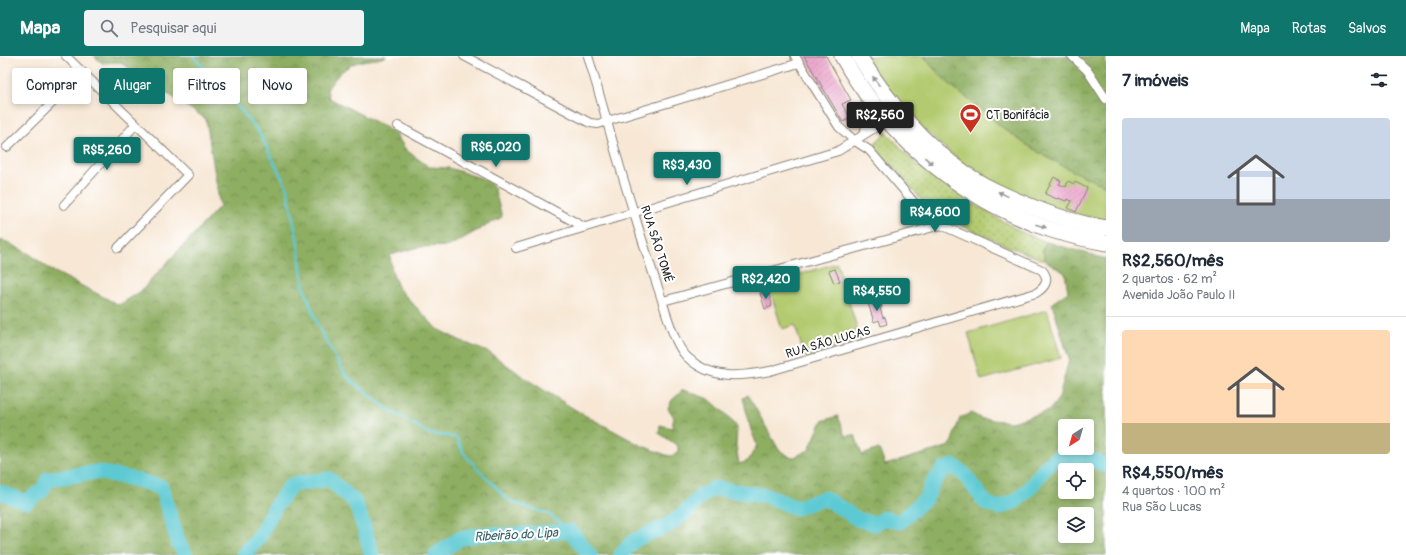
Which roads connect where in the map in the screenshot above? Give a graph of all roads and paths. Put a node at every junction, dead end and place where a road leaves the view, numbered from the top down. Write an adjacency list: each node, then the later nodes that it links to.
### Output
1 (66, 56): 8 (street)
2 (464, 56): 14 (street)
3 (588, 56): 14 (street, RUA SÃO TOMÉ)
4 (842, 56): 11 (highway)
5 (859, 56): 24 (highway, one-way to 5)
6 (1072, 56): 10 (street)
7 (797, 60): 14 (street); 18 (street)
8 (78, 68)
9 (91, 81): 15 (street)
10 (1106, 99)
11 (872, 102): 13 (highway); 17 (street)
12 (51, 104): 19 (street)
13 (887, 120): 17 (street); 25 (highway, one-way to 25)
14 (608, 121): 21 (street, RUA SÃO TOMÉ)
15 (136, 125): 20 (street); 26 (street)
16 (398, 126): 23 (street)
17 (864, 134): 18 (street)
18 (855, 141): 21 (street); 22 (street)
19 (7, 147)
20 (64, 205)
21 (633, 212): 23 (street); 28 (street, RUA SÃO TOMÉ)
22 (941, 226): 28 (street); 29 (street, RUA SÃO LUCAS)
23 (584, 227): 27 (street)
24 (1106, 228)
25 (1106, 243)
26 (118, 248)
27 (516, 248)
28 (663, 301): 29 (street, RUA SÃO TOMÉ)
29 (696, 364)

